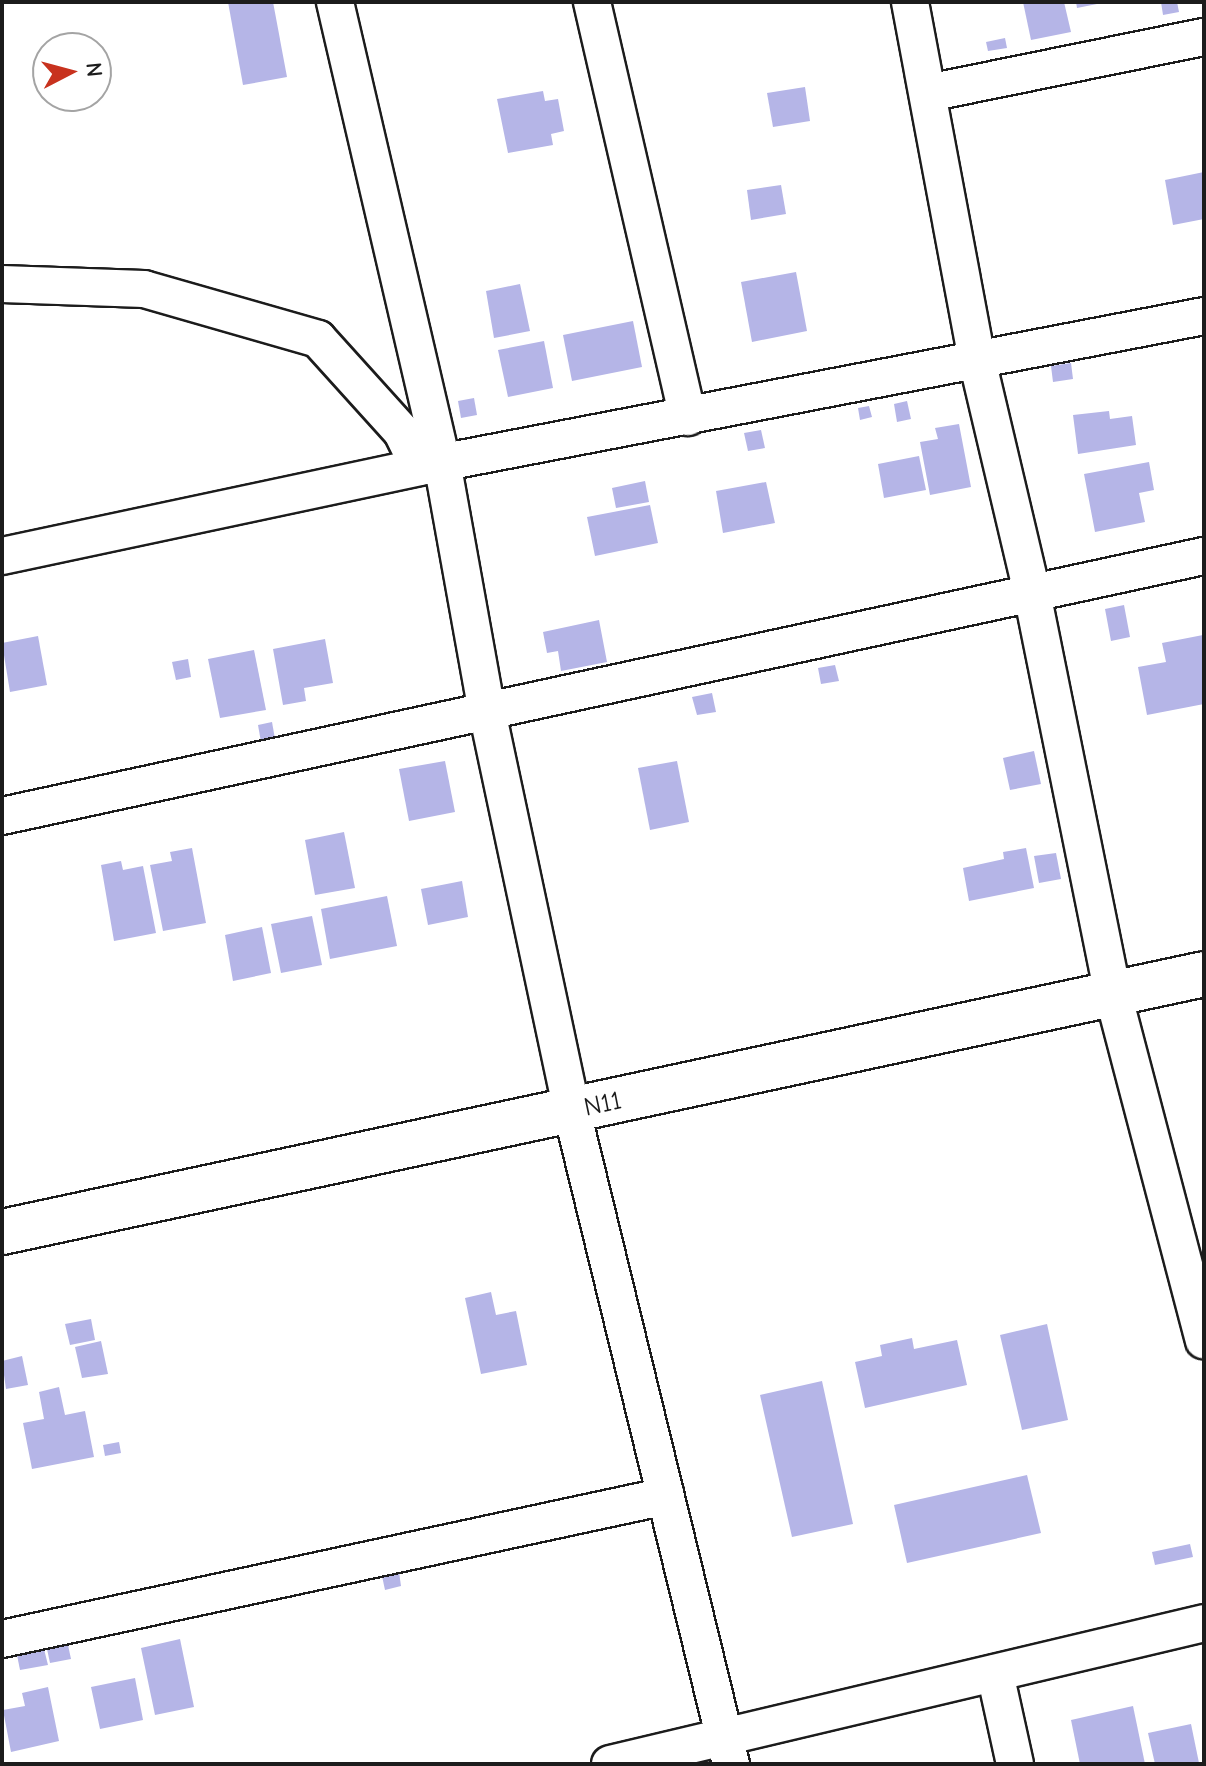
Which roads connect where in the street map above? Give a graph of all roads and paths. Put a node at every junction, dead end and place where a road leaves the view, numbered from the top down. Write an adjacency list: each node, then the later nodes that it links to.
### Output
1 (335, 2): 10 (street)
2 (592, 2): 9 (street)
3 (910, 2): 5 (street)
4 (1204, 37): 5 (street)
5 (928, 93): 8 (street)
6 (2, 284): 10 (street)
7 (1204, 316): 8 (street)
8 (978, 364): 9 (street); 13 (street)
9 (688, 417): 10 (street)
10 (431, 464): 11 (street); 14 (street)
11 (2, 556)
12 (1204, 556): 13 (street)
13 (1032, 593): 14 (street); 17 (street)
14 (487, 711): 15 (street); 18 (street)
15 (2, 816)
16 (1204, 974): 17 (main road, N11)
17 (1113, 994): 18 (main road, N11); 20 (street)
18 (572, 1112): 19 (main road, N11); 21 (street)
19 (2, 1232)
20 (1204, 1340)
21 (666, 1496): 23 (street); 25 (street)
22 (1204, 1623): 24 (street)
23 (2, 1639)
24 (995, 1673): 25 (street); 27 (street)
25 (728, 1751): 26 (street)
26 (610, 1764)
27 (1015, 1764)

